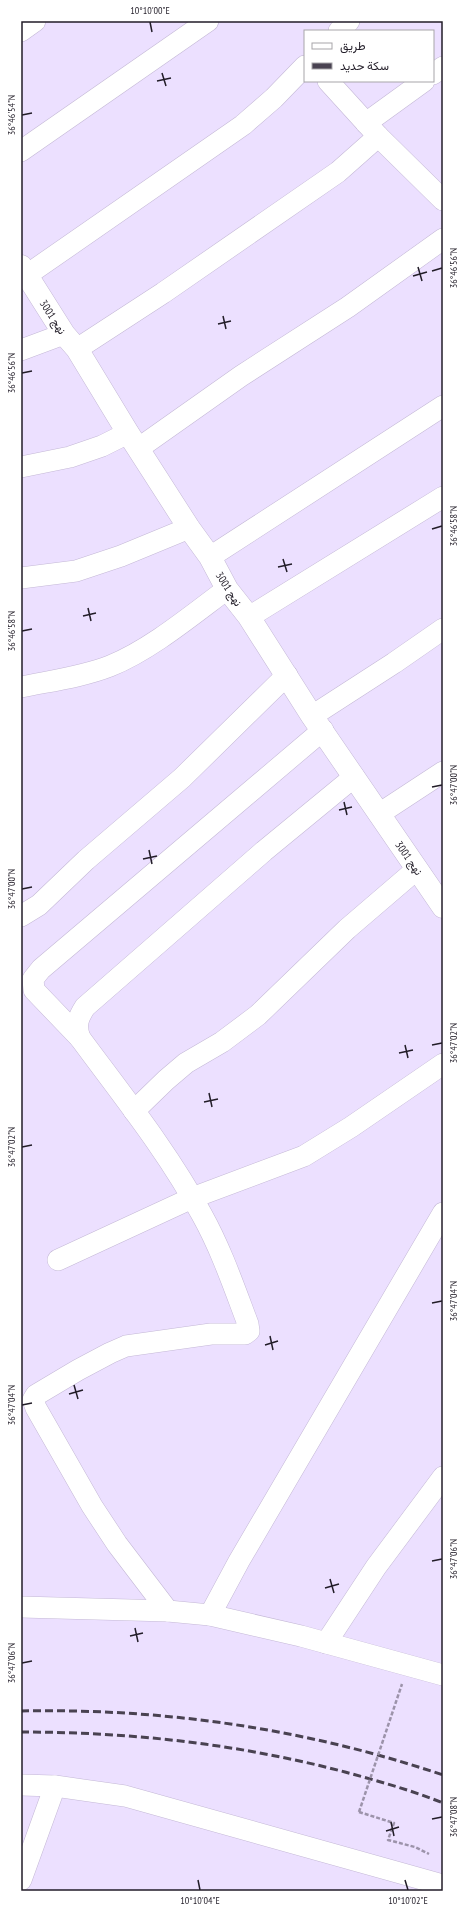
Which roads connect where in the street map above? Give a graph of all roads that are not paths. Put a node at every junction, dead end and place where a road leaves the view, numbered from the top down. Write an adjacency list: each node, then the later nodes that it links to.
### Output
1 (35, 21): 5 (street)
2 (208, 21): 12 (street)
3 (349, 21): 4 (street)
4 (340, 30)
5 (21, 31)
6 (304, 67): 15 (street)
7 (443, 67): 8 (street)
8 (434, 73)
9 (329, 82): 11 (street)
10 (423, 82): 11 (street)
11 (372, 129): 13 (street); 16 (street)
12 (21, 151)
13 (443, 200)
14 (443, 239): 19 (street)
15 (24, 271): 16 (street, نهج 3001)
16 (70, 342): 17 (street); 19 (street, نهج 3001)
17 (21, 350)
18 (443, 406): 23 (street)
19 (133, 440): 20 (street); 22 (street, نهج 3001)
20 (21, 467)
21 (443, 497): 26 (street)
22 (189, 528): 23 (street, نهج 3001); 24 (street)
23 (210, 558): 25 (street, نهج 3001)
24 (21, 578)
25 (227, 590): 26 (street, نهج 3001); 29 (street)
26 (249, 617): 28 (street, نهج 3001)
27 (443, 629): 30 (street)
28 (287, 675): 30 (street, نهج 3001); 36 (street)
29 (21, 687)
30 (317, 723): 32 (street, نهج 3001); 37 (street)
31 (443, 772): 33 (street)
32 (354, 777): 33 (street, نهج 3001); 37 (street)
33 (379, 814): 34 (street, نهج 3001)
34 (417, 869): 35 (street, نهج 3001); 39 (street)
35 (443, 907)
36 (21, 916)
37 (80, 1038): 39 (street)
38 (443, 1064): 40 (street)
39 (134, 1111): 40 (street)
40 (192, 1198): 42 (street); 45 (street)
41 (443, 1213): 46 (street)
42 (58, 1260)
43 (443, 1477): 47 (street)
44 (21, 1607): 45 (street)
45 (168, 1611): 46 (street)
46 (210, 1615): 47 (street)
47 (326, 1643): 48 (street)
48 (443, 1675)
49 (21, 1785): 50 (street)
50 (55, 1786): 51 (street); 52 (street)
51 (21, 1880)
52 (443, 1885)

